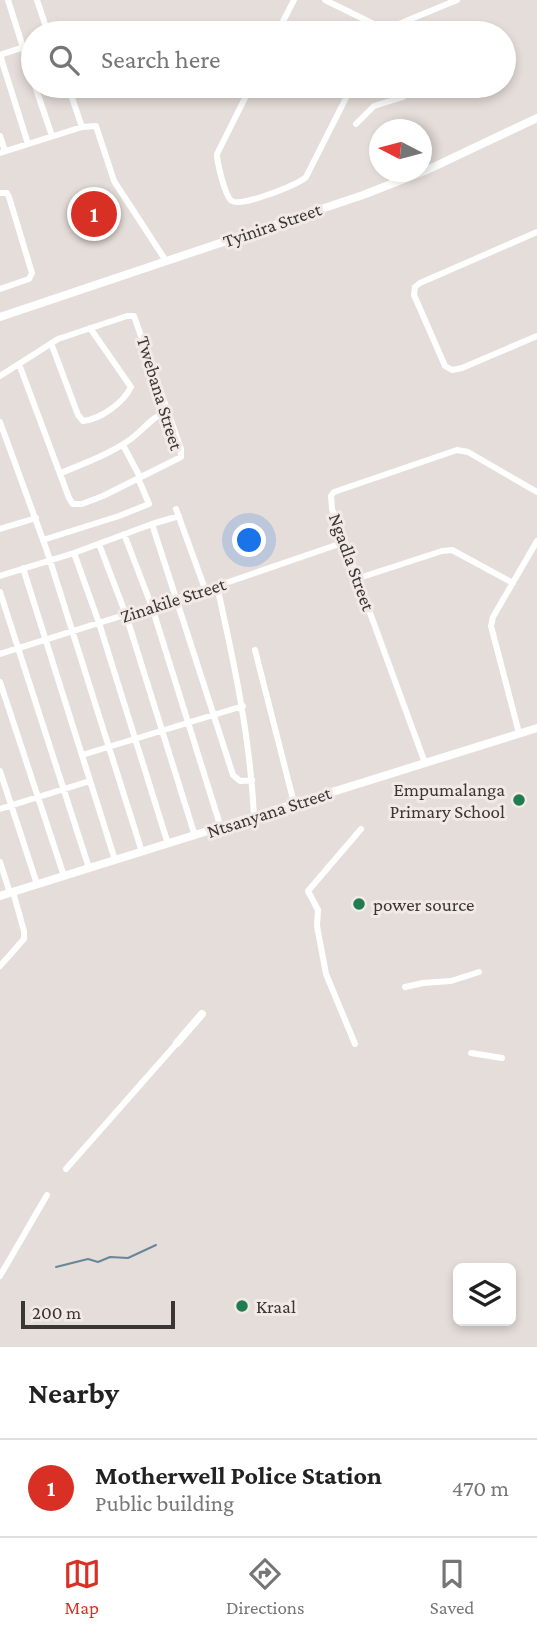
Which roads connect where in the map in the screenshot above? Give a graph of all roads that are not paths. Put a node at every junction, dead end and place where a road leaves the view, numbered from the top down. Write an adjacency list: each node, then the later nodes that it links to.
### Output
1 (8, 0): 10 (street)
2 (37, 0): 6 (street)
3 (294, 0): 7 (street)
4 (325, 0): 8 (street)
5 (456, 0): 9 (street)
6 (44, 21)
7 (283, 21)
8 (364, 21)
9 (405, 21)
10 (21, 42)
11 (21, 49): 12 (street)
12 (0, 55): 23 (street)
13 (39, 98): 22 (street)
14 (72, 98): 20 (street)
15 (245, 98): 16 (street)
16 (346, 98)
17 (400, 98): 19 (street)
18 (537, 118): 27 (street, Tyinira Street)
19 (356, 124)
20 (82, 127): 22 (street); 27 (street)
21 (0, 136): 24 (street)
22 (52, 136): 23 (street)
23 (29, 144): 24 (street)
24 (2, 152)
25 (0, 193): 28 (street)
26 (537, 232): 31 (street)
27 (166, 261): 29 (street, Tyinira Street)
28 (0, 289)
29 (0, 317)
30 (90, 328): 32 (street, Twebana Street); 32 (street); 35 (street, Twebana Street)
31 (537, 336)
32 (51, 343): 33 (street, Twebana Street)
33 (19, 364): 34 (street, Twebana Street); 40 (street, Twebana Street)
34 (0, 376)
35 (168, 411): 37 (street); 41 (street, Twebana Street)
36 (0, 422): 38 (street)
37 (123, 445): 40 (street); 41 (street)
38 (10, 449): 39 (street); 43 (street)
39 (0, 452)
40 (61, 474): 41 (street, Twebana Street)
41 (139, 478): 47 (street)
42 (537, 492): 49 (street, Ngadla Street)
43 (36, 519): 45 (street); 47 (street)
44 (152, 524): 46 (street); 58 (street); 60 (street)
45 (0, 529)
46 (124, 534): 50 (street); 61 (street)
47 (43, 540): 52 (street)
48 (537, 541): 56 (street)
49 (345, 542): 55 (street, Ngadla Street); 57 (street, Zinakile Street)
50 (99, 544): 51 (street); 62 (street)
51 (74, 553): 52 (street); 63 (street)
52 (50, 560): 53 (street); 64 (street)
53 (23, 568): 54 (street); 65 (street)
54 (0, 576)
55 (359, 579): 56 (street); 79 (street, Ngadla Street)
56 (513, 583): 75 (street)
57 (217, 586): 58 (street, Zinakile Street); 70 (street)
58 (205, 589): 60 (street, Zinakile Street)
59 (0, 592): 66 (street)
60 (178, 598): 61 (street, Zinakile Street); 71 (street)
61 (152, 607): 62 (street, Zinakile Street); 72 (street)
62 (126, 615): 63 (street, Zinakile Street); 74 (street)
63 (99, 623): 64 (street, Zinakile Street); 76 (street)
64 (73, 631): 65 (street, Zinakile Street); 77 (street)
65 (46, 640): 66 (street, Zinakile Street); 78 (street)
66 (18, 649): 68 (street, Zinakile Street); 83 (street)
67 (255, 650): 85 (street)
68 (0, 654)
69 (0, 682): 84 (street)
70 (243, 706): 71 (street); 81 (street)
71 (215, 714): 72 (street); 81 (street)
72 (188, 723): 74 (street); 89 (street)
73 (537, 728): 75 (street, Ntsanyana Street)
74 (162, 732): 76 (street); 91 (street)
75 (519, 733): 79 (street, Ntsanyana Street)
76 (136, 740): 77 (street); 92 (street)
77 (109, 747): 78 (street); 93 (street)
78 (82, 755): 82 (street)
79 (425, 763): 85 (street, Ntsanyana Street)
80 (0, 771): 86 (street)
81 (252, 780): 88 (street)
82 (90, 781): 83 (street); 94 (street)
83 (63, 790): 84 (street); 96 (street)
84 (38, 798): 86 (street); 97 (street)
85 (293, 803): 88 (street, Ntsanyana Street)
86 (11, 806): 87 (street); 98 (street)
87 (0, 809)
88 (254, 816): 89 (street, Ntsanyana Street)
89 (221, 828): 91 (street, Ntsanyana Street)
90 (361, 829): 107 (street)
91 (195, 836): 92 (street, Ntsanyana Street)
92 (168, 844): 93 (street, Ntsanyana Street)
93 (142, 852): 94 (street, Ntsanyana Street)
94 (115, 860): 96 (street, Ntsanyana Street)
95 (0, 862): 99 (street)
96 (89, 868): 97 (street, Ntsanyana Street)
97 (64, 876): 98 (street, Ntsanyana Street)
98 (37, 884): 99 (street, Ntsanyana Street)
99 (11, 892): 100 (street, Ntsanyana Street); 102 (street)
100 (0, 896)
101 (0, 951): 102 (street)
102 (2, 964)
103 (479, 972): 104 (street)
104 (405, 987)
105 (202, 1014): 106 (street)
106 (177, 1043): 110 (street)
107 (355, 1044)
108 (471, 1054): 109 (street)
109 (502, 1058)
110 (66, 1169)
111 (47, 1195): 112 (street)
112 (0, 1276)

